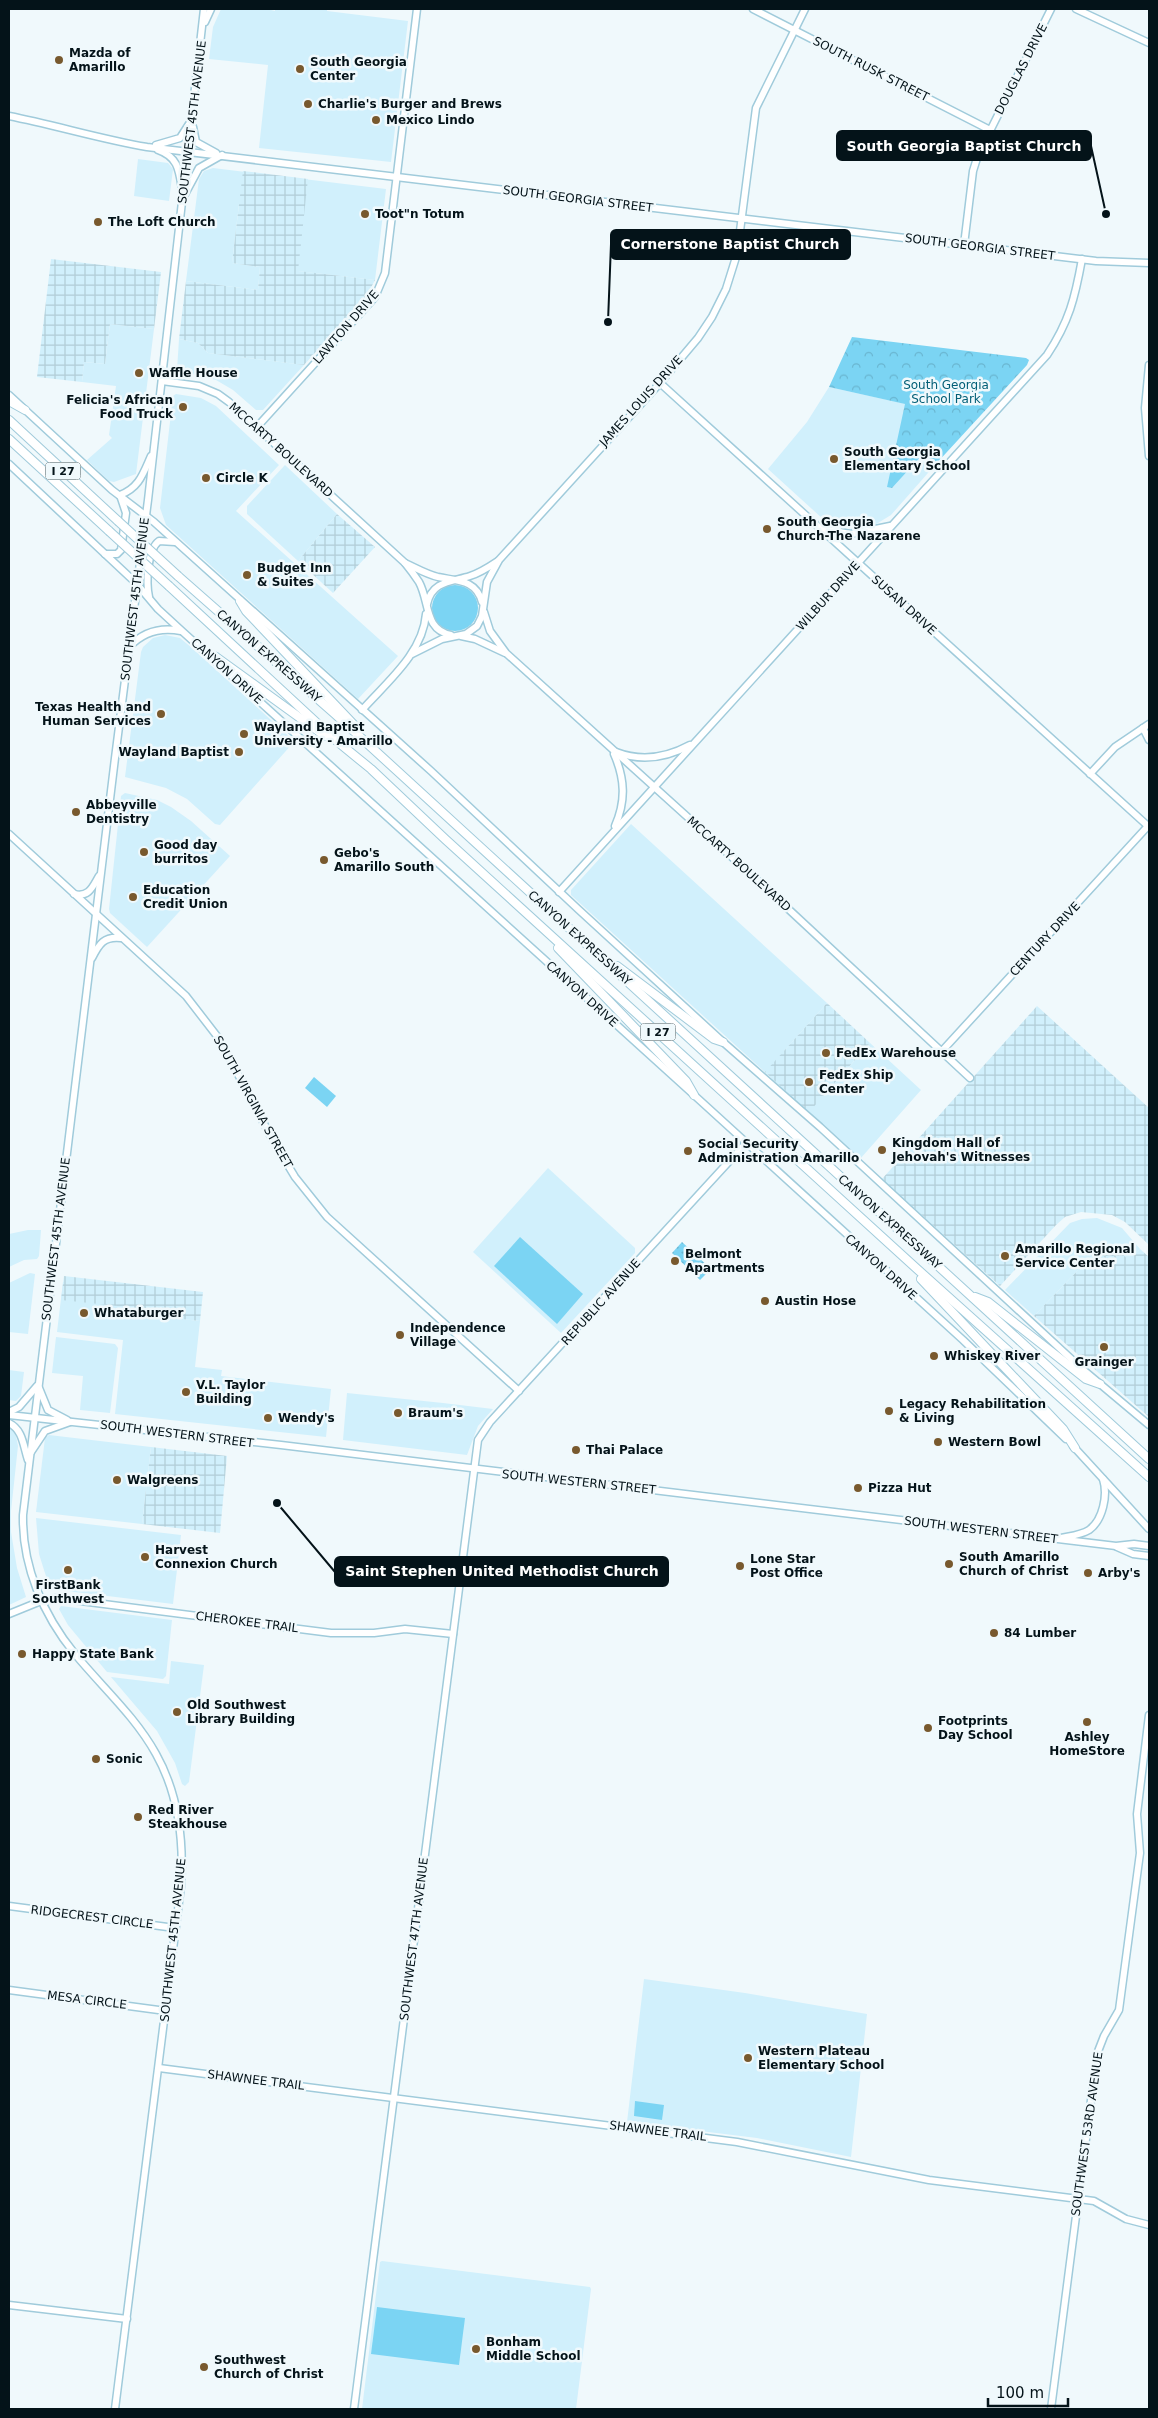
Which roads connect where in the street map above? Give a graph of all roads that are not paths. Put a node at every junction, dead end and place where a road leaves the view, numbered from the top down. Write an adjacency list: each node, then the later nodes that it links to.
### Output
1 (204, 9): 8 (main road, SOUTHWEST 45TH AVENUE)
2 (211, 9): 8 (main road)
3 (417, 9): 17 (main road, LAWTON DRIVE)
4 (753, 9): 9 (main road, SOUTH RUSK STREET)
5 (805, 9): 9 (main road, JAMES LOUIS DRIVE)
6 (1051, 9): 13 (main road, DOUGLAS DRIVE)
7 (1076, 9): 10 (main road)
8 (203, 25): 12 (main road, SOUTHWEST 45TH AVENUE)
9 (795, 30): 13 (main road, SOUTH RUSK STREET); 19 (main road, JAMES LOUIS DRIVE)
10 (1149, 43)
11 (9, 116): 14 (main road, SOUTH GEORGIA STREET)
12 (192, 118): 14 (main road); 15 (main road, SOUTHWEST 45TH AVENUE); 16 (main road)
13 (990, 130): 20 (main road, DOUGLAS DRIVE)
14 (147, 146): 15 (main road, SOUTH GEORGIA STREET); 18 (main road)
15 (188, 151): 16 (main road, SOUTH GEORGIA STREET); 18 (main road, SOUTHWEST 45TH AVENUE)
16 (222, 155): 17 (main road, SOUTH GEORGIA STREET); 18 (main road)
17 (396, 177): 19 (main road, SOUTH GEORGIA STREET); 30 (main road, LAWTON DRIVE)
18 (183, 197): 24 (main road, SOUTHWEST 45TH AVENUE)
19 (742, 218): 20 (main road, SOUTH GEORGIA STREET); 25 (main road, JAMES LOUIS DRIVE)
20 (964, 245): 21 (main road, SOUTH GEORGIA STREET)
21 (1082, 259): 22 (main road, SOUTH GEORGIA STREET); 37 (main road, WILBUR DRIVE)
22 (1149, 263)
23 (1149, 365): 33 (main road)
24 (162, 381): 30 (main road, MCCARTY BOULEVARD); 32 (main road, SOUTHWEST 45TH AVENUE)
25 (660, 383): 38 (main road, SUSAN DRIVE); 41 (main road, JAMES LOUIS DRIVE)
26 (9, 395): 28 (main road)
27 (9, 401): 28 (highway)
28 (25, 410): 35 (main road)
29 (9, 420): 63 (highway, CANYON EXPRESSWAY / I 27, bridge)
30 (257, 427): 42 (main road, MCCARTY BOULEVARD)
31 (9, 438): 58 (highway, CANYON EXPRESSWAY / I 27, bridge)
32 (154, 450): 35 (main road); 36 (main road, SOUTHWEST 45TH AVENUE)
33 (1149, 456)
34 (9, 464): 40 (main road, CANYON DRIVE)
35 (120, 495): 36 (main road); 40 (main road)
36 (146, 516): 39 (main road); 45 (main road, SOUTHWEST 45TH AVENUE)
37 (891, 525): 38 (main road); 43 (main road, WILBUR DRIVE)
38 (821, 529): 43 (main road, SUSAN DRIVE)
39 (176, 542): 46 (main road); 47 (main road)
40 (105, 554): 45 (main road, CANYON DRIVE)
41 (499, 560): 44 (main road, JAMES LOUIS DRIVE); 49 (main road, JAMES LOUIS DRIVE)
42 (405, 563): 44 (main road, MCCARTY BOULEVARD); 48 (main road, MCCARTY BOULEVARD)
43 (858, 563): 60 (main road, WILBUR DRIVE); 62 (main road, SUSAN DRIVE)
44 (453, 580): 48 (main road, JAMES LOUIS DRIVE); 49 (main road, MCCARTY BOULEVARD)
45 (136, 583): 46 (main road, CANYON DRIVE); 52 (main road, SOUTHWEST 45TH AVENUE)
46 (150, 600): 50 (main road, CANYON DRIVE)
47 (240, 601): 56 (main road); 63 (highway)
48 (427, 607): 51 (main road, MCCARTY BOULEVARD); 55 (main road, JAMES LOUIS DRIVE)
49 (483, 609): 51 (main road, JAMES LOUIS DRIVE); 54 (main road, MCCARTY BOULEVARD)
50 (183, 632): 52 (main road); 53 (main road, CANYON DRIVE)
51 (457, 636): 54 (main road, MCCARTY BOULEVARD); 55 (main road, JAMES LOUIS DRIVE)
52 (129, 647): 68 (main road, SOUTHWEST 45TH AVENUE)
53 (206, 652): 58 (highway); 79 (main road, CANYON DRIVE)
54 (506, 653): 61 (main road, MCCARTY BOULEVARD)
55 (412, 654): 56 (main road, JAMES LOUIS DRIVE)
56 (362, 710): 69 (main road)
57 (1146, 726): 59 (main road); 62 (main road)
58 (333, 738): 72 (highway, CANYON EXPRESSWAY / I 27)
59 (1149, 740)
60 (694, 742): 61 (main road); 64 (main road, WILBUR DRIVE)
61 (613, 750): 64 (main road, MCCARTY BOULEVARD); 67 (main road)
62 (1090, 774): 65 (main road, SUSAN DRIVE)
63 (402, 776): 74 (highway, CANYON EXPRESSWAY / I 27)
64 (653, 787): 67 (main road, WILBUR DRIVE); 77 (main road, MCCARTY BOULEVARD)
65 (1148, 827): 77 (main road, CENTURY DRIVE)
66 (9, 834): 70 (main road, SOUTH VIRGINIA STREET)
67 (611, 834): 69 (main road, WILBUR DRIVE)
68 (100, 872): 70 (main road); 71 (main road, SOUTHWEST 45TH AVENUE)
69 (559, 892): 76 (main road)
70 (74, 894): 71 (main road, SOUTH VIRGINIA STREET)
71 (95, 914): 73 (main road, SOUTH VIRGINIA STREET); 75 (main road, SOUTHWEST 45TH AVENUE)
72 (529, 914): 79 (highway); 81 (highway, CANYON EXPRESSWAY / I 27)
73 (122, 938): 75 (main road); 85 (main road, SOUTH VIRGINIA STREET)
74 (602, 958): 76 (highway); 82 (highway, CANYON EXPRESSWAY / I 27)
75 (90, 961): 84 (main road, SOUTHWEST 45TH AVENUE)
76 (723, 1042): 83 (main road)
77 (942, 1051): 78 (main road, MCCARTY BOULEVARD)
78 (970, 1078)
79 (694, 1095): 80 (main road, CANYON DRIVE)
80 (746, 1143): 85 (main road, REPUBLIC AVENUE); 91 (main road, CANYON DRIVE)
81 (916, 1268): 91 (highway); 96 (highway, CANYON EXPRESSWAY / I 27)
82 (970, 1295): 83 (highway); 93 (highway, CANYON EXPRESSWAY / I 27)
83 (1100, 1384): 90 (main road)
84 (38, 1385): 86 (main road); 87 (main road, SOUTHWEST 45TH AVENUE); 88 (main road)
85 (519, 1391): 94 (main road, REPUBLIC AVENUE)
86 (9, 1413): 87 (main road, SOUTH WESTERN STREET)
87 (34, 1417): 88 (main road, SOUTH WESTERN STREET); 92 (main road, SOUTHWEST 45TH AVENUE)
88 (71, 1422): 92 (main road); 94 (main road, SOUTH WESTERN STREET)
89 (9, 1423): 92 (main road)
90 (1149, 1425)
91 (1075, 1448): 95 (main road, CANYON DRIVE)
92 (29, 1459): 104 (main road, SOUTHWEST 45TH AVENUE)
93 (1149, 1459)
94 (473, 1470): 100 (main road, SOUTH WESTERN STREET); 106 (main road, SOUTHWEST 47TH AVENUE)
95 (1102, 1475): 97 (main road, CANYON DRIVE); 100 (main road)
96 (1149, 1477)
97 (1132, 1508): 98 (main road); 99 (main road, CANYON DRIVE)
98 (1149, 1523)
99 (1149, 1530)
100 (1056, 1539): 101 (main road, SOUTH WESTERN STREET)
101 (1116, 1546): 102 (main road, SOUTH WESTERN STREET); 103 (main road)
102 (1149, 1546)
103 (1149, 1556)
104 (41, 1601): 105 (main road, CHEROKEE TRAIL); 106 (main road, CHEROKEE TRAIL); 109 (main road, SOUTHWEST 45TH AVENUE)
105 (9, 1614)
106 (453, 1634): 113 (main road, SOUTHWEST 47TH AVENUE)
107 (1149, 1715): 114 (main road, SOUTHWEST 53RD AVENUE)
108 (9, 1906): 109 (main road, RIDGECREST CIRCLE)
109 (176, 1928): 111 (main road, SOUTHWEST 45TH AVENUE)
110 (9, 1990): 111 (main road, MESA CIRCLE)
111 (166, 2010): 112 (main road, SOUTHWEST 45TH AVENUE)
112 (159, 2068): 113 (main road, SHAWNEE TRAIL); 117 (main road, SOUTHWEST 45TH AVENUE)
113 (394, 2098): 114 (main road, SHAWNEE TRAIL); 119 (main road, SOUTHWEST 47TH AVENUE)
114 (1078, 2198): 115 (main road, SHAWNEE TRAIL); 120 (main road, SOUTHWEST 53RD AVENUE)
115 (1149, 2225)
116 (9, 2305): 117 (main road)
117 (127, 2319): 118 (main road, SOUTHWEST 45TH AVENUE)
118 (115, 2409)
119 (354, 2409)
120 (1052, 2409)

